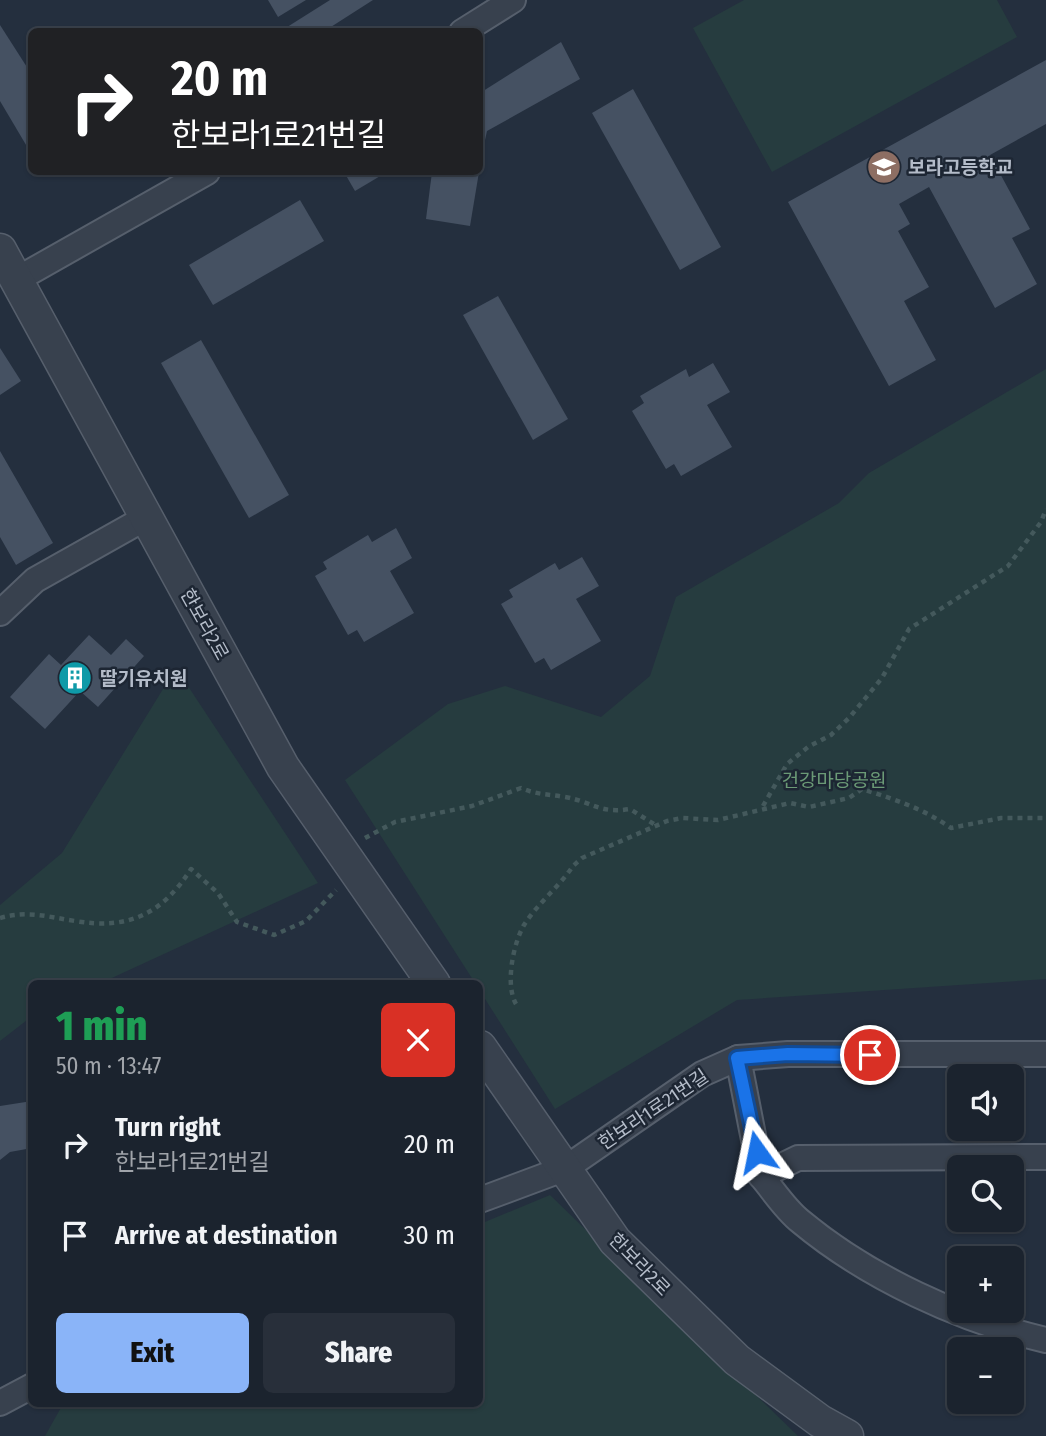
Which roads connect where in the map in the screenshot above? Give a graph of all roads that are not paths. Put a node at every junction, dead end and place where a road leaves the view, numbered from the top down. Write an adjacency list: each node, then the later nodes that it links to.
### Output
1 (513, 0): 2 (street)
2 (468, 28)
3 (202, 175): 5 (street)
4 (0, 250): 5 (street, 한보라2로)
5 (16, 280): 6 (street, 한보라2로)
6 (146, 517): 7 (street); 8 (street, 한보라2로)
7 (0, 613)
8 (431, 980)
9 (483, 1051): 13 (street, 한보라2로)
10 (1046, 1054): 11 (street, 한보라1로21번길)
11 (737, 1058): 13 (street, 한보라1로21번길); 14 (street)
12 (1046, 1157): 14 (street)
13 (566, 1168): 15 (street, 한보라1로21번길); 19 (street, 한보라2로)
14 (761, 1176): 16 (street)
15 (483, 1199)
16 (1046, 1340)
17 (28, 1388): 18 (street)
18 (0, 1403)
19 (847, 1436)

